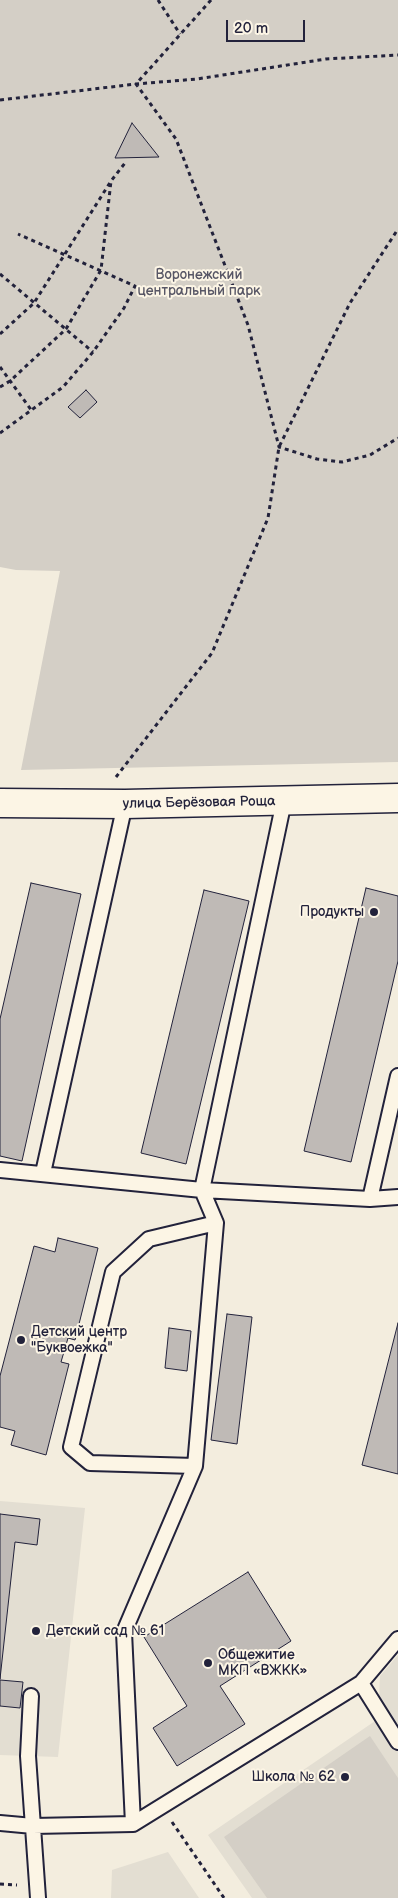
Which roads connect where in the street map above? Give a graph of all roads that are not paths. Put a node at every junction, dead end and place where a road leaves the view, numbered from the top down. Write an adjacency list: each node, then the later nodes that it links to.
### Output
1 (398, 798): 2 (street, улица Берёзовая Роща)
2 (284, 801): 4 (street, улица Берёзовая Роща); 8 (lane)
3 (0, 803): 4 (street, улица Берёзовая Роща)
4 (125, 804): 7 (lane)
5 (398, 1076): 10 (lane)
6 (0, 1170): 7 (lane)
7 (42, 1173): 8 (lane)
8 (202, 1190): 10 (lane); 11 (lane)
9 (398, 1197): 10 (lane)
10 (370, 1199)
11 (216, 1223): 12 (lane); 12 (lane)
12 (195, 1466): 18 (lane)
13 (398, 1640): 14 (lane)
14 (361, 1683): 16 (lane); 18 (lane)
15 (31, 1696): 19 (lane)
16 (398, 1742)
17 (0, 1823): 19 (lane)
18 (133, 1824): 19 (lane)
19 (33, 1826): 20 (lane)
20 (38, 1898)

